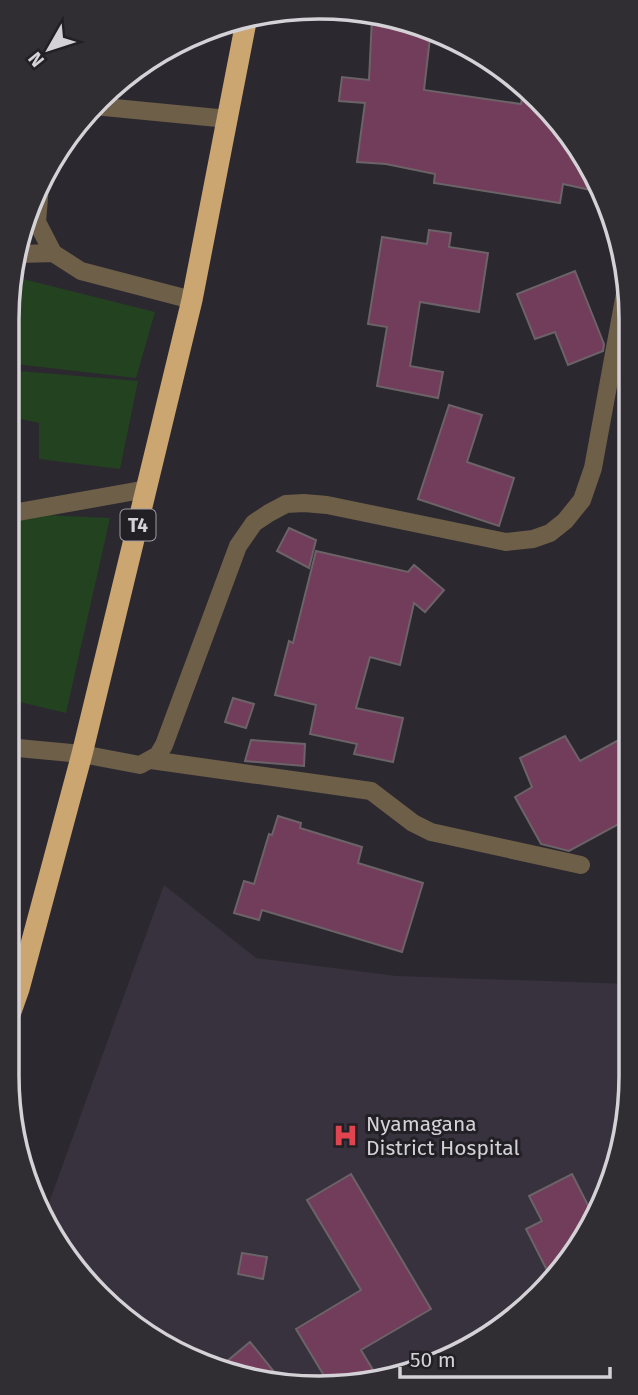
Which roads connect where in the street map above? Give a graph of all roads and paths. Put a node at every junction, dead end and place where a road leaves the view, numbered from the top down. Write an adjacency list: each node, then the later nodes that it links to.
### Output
1 (245, 28): 3 (highway, T4)
2 (107, 107): 3 (street)
3 (228, 119): 7 (highway, T4)
4 (37, 216): 5 (street)
5 (53, 253): 6 (street); 7 (street)
6 (26, 254)
7 (192, 300): 9 (highway, T4)
8 (619, 326): 13 (street)
9 (146, 489): 10 (street); 12 (highway, T4)
10 (19, 512)
11 (19, 748): 12 (street)
12 (82, 754): 13 (street); 15 (highway, T4)
13 (151, 760): 14 (street)
14 (581, 865)
15 (19, 989)

